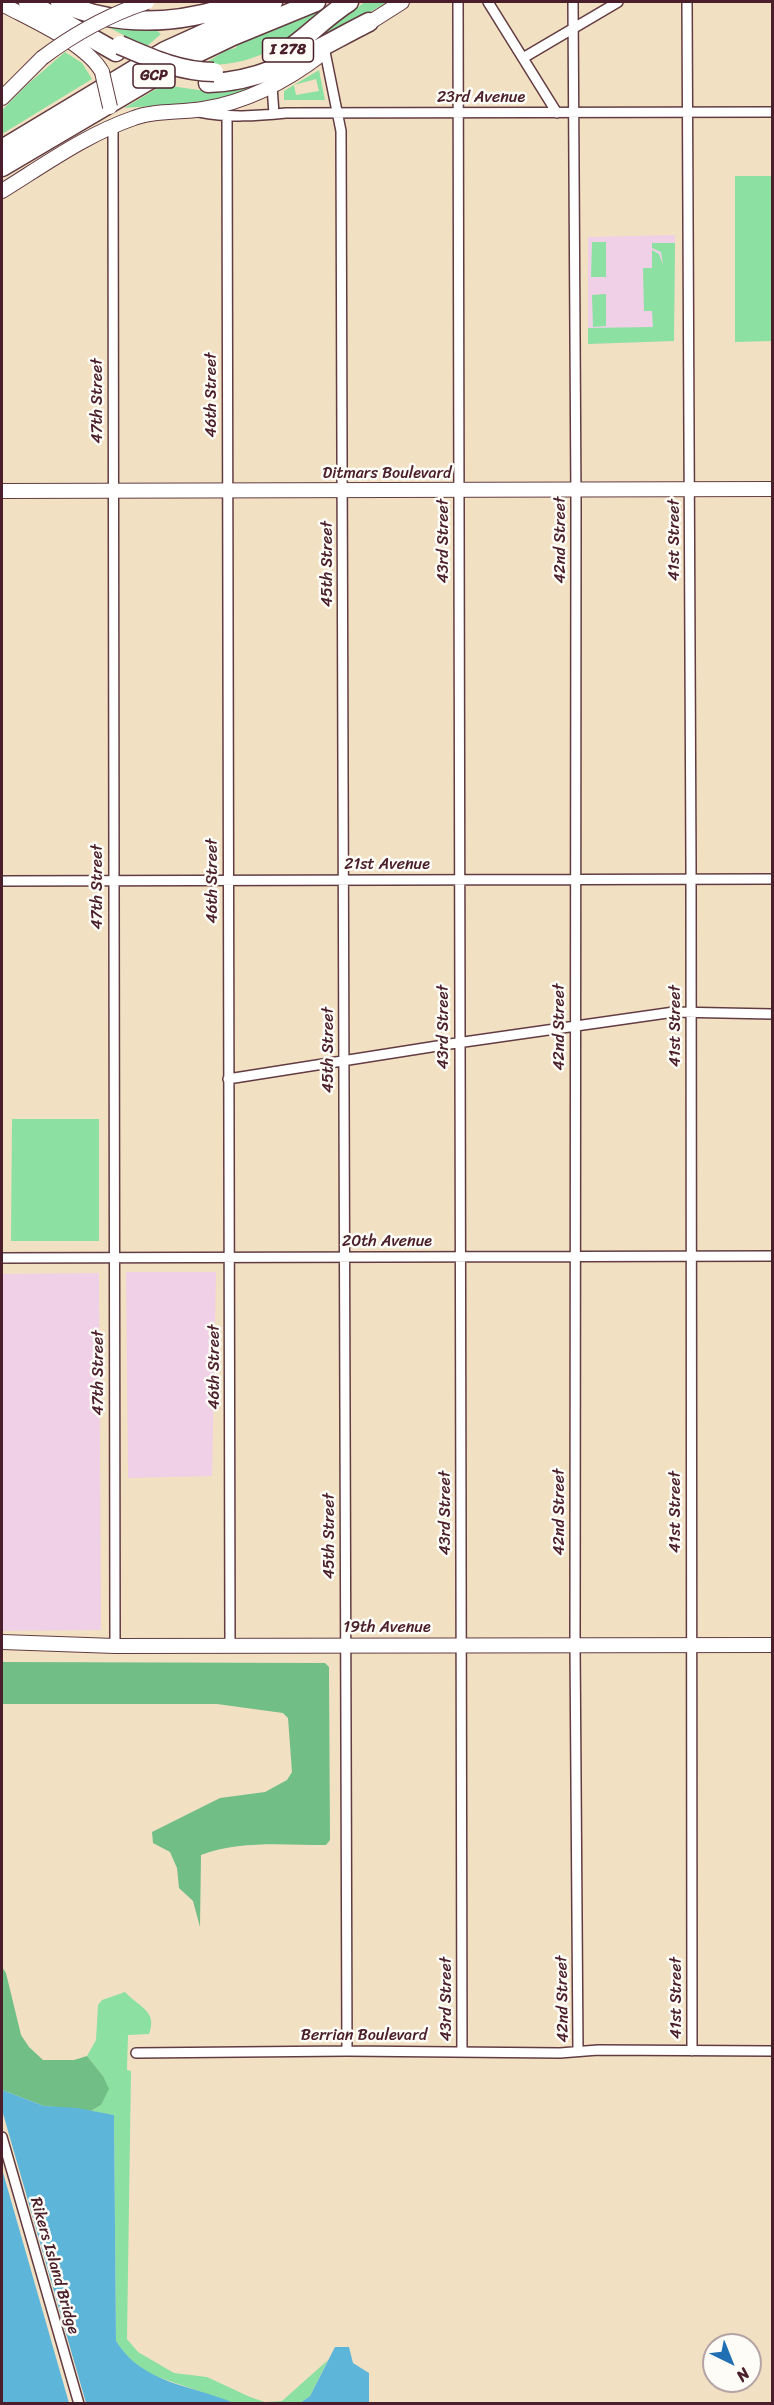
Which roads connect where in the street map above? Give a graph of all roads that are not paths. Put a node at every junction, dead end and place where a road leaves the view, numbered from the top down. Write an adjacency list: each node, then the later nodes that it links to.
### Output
1 (28, 2): 18 (highway)
2 (34, 2): 18 (highway, I 278)
3 (60, 2): 5 (highway)
4 (148, 2): 23 (street, bridge)
5 (244, 2)
6 (273, 2): 34 (highway, GCP)
7 (316, 2): 35 (highway, GCP)
8 (349, 2): 21 (highway, I 278)
9 (402, 2): 16 (street)
10 (458, 2): 30 (street, 43rd Street)
11 (488, 2): 20 (street)
12 (573, 2): 17 (street, 42nd Street)
13 (618, 2): 17 (street)
14 (687, 2): 27 (street, 41st Street)
15 (2, 4): 33 (street, bridge)
16 (369, 22): 19 (street); 21 (highway)
17 (573, 28): 20 (street); 26 (street, 42nd Street)
18 (118, 48): 21 (highway, I 278, bridge)
19 (325, 52): 22 (street); 29 (street, 45th Street)
20 (523, 58): 25 (street)
21 (211, 78)
22 (272, 86): 24 (street); 31 (street)
23 (2, 98)
24 (190, 111): 32 (street, 23rd Avenue); 33 (street)
25 (557, 112): 26 (street, 23rd Avenue); 30 (street, 23rd Avenue)
26 (572, 112): 27 (street, 23rd Avenue); 42 (street, 42nd Street)
27 (689, 112): 28 (street, 23rd Avenue); 37 (street, 41st Street)
28 (772, 112)
29 (338, 113): 30 (street, 23rd Avenue); 31 (street, 23rd Avenue); 40 (street, 45th Street)
30 (459, 113): 41 (street, 43rd Street)
31 (274, 114): 32 (street, 23rd Avenue)
32 (227, 116): 39 (street, 46th Street)
33 (113, 127): 36 (street); 44 (street, 47th Street)
34 (2, 149)
35 (2, 167)
36 (2, 191)
37 (690, 489): 38 (street, Ditmars Boulevard); 42 (street, Ditmars Boulevard); 46 (street, 41st Street)
38 (772, 489)
39 (227, 490): 40 (street, Ditmars Boulevard); 44 (street, Ditmars Boulevard); 49 (street, 46th Street)
40 (343, 490): 41 (street, Ditmars Boulevard); 50 (street, 45th Street)
41 (459, 490): 42 (street, Ditmars Boulevard); 51 (street, 43rd Street)
42 (576, 490): 45 (street, 42nd Street)
43 (2, 491): 44 (street, Ditmars Boulevard)
44 (113, 491): 48 (street, 47th Street)
45 (575, 879): 46 (street, 21st Avenue); 51 (street, 21st Avenue); 55 (street, 42nd Street)
46 (691, 879): 47 (street, 21st Avenue); 53 (street, 41st Street)
47 (772, 879)
48 (113, 880): 49 (street, 21st Avenue); 52 (street, 21st Avenue); 65 (street, 47th Street)
49 (228, 880): 50 (street, 21st Avenue); 58 (street, 46th Street)
50 (344, 880): 51 (street, 21st Avenue); 57 (street, 45th Street)
51 (459, 880): 56 (street, 43rd Street)
52 (2, 881)
53 (691, 1012): 54 (street); 55 (street); 63 (street, 41st Street)
54 (772, 1014)
55 (575, 1026): 56 (street); 62 (street, 42nd Street)
56 (459, 1042): 57 (street); 61 (street, 43rd Street)
57 (344, 1061): 58 (street); 60 (street, 45th Street)
58 (228, 1079): 66 (street, 46th Street)
59 (772, 1256): 63 (street, 20th Avenue)
60 (345, 1257): 61 (street, 20th Avenue); 66 (street, 20th Avenue); 69 (street, 45th Street)
61 (460, 1257): 62 (street, 20th Avenue); 70 (street, 43rd Street)
62 (576, 1257): 63 (street, 20th Avenue); 71 (street, 42nd Street)
63 (692, 1257): 68 (street, 41st Street)
64 (2, 1258): 65 (street, 20th Avenue)
65 (114, 1258): 66 (street, 20th Avenue); 73 (street, 47th Street)
66 (229, 1258): 74 (street, 46th Street)
67 (2, 1642): 73 (street, 19th Avenue)
68 (691, 1644): 71 (street, 19th Avenue); 72 (street, 19th Avenue); 77 (street, 41st Street)
69 (345, 1645): 70 (street, 19th Avenue); 74 (street, 19th Avenue); 75 (street, 45th Street)
70 (461, 1645): 71 (street, 19th Avenue); 79 (street, 43rd Street)
71 (575, 1645): 76 (street, 42nd Street)
72 (772, 1645)
73 (115, 1646): 74 (street, 19th Avenue)
74 (230, 1646)
75 (347, 2050): 79 (street, Berrian Boulevard); 80 (street, Berrian Boulevard)
76 (578, 2051): 77 (street, Berrian Boulevard); 79 (street, Berrian Boulevard)
77 (692, 2051): 78 (street, Berrian Boulevard)
78 (772, 2051)
79 (462, 2052)
80 (136, 2053)
81 (2, 2137): 82 (street, Rikers Island Bridge)
82 (79, 2403)

